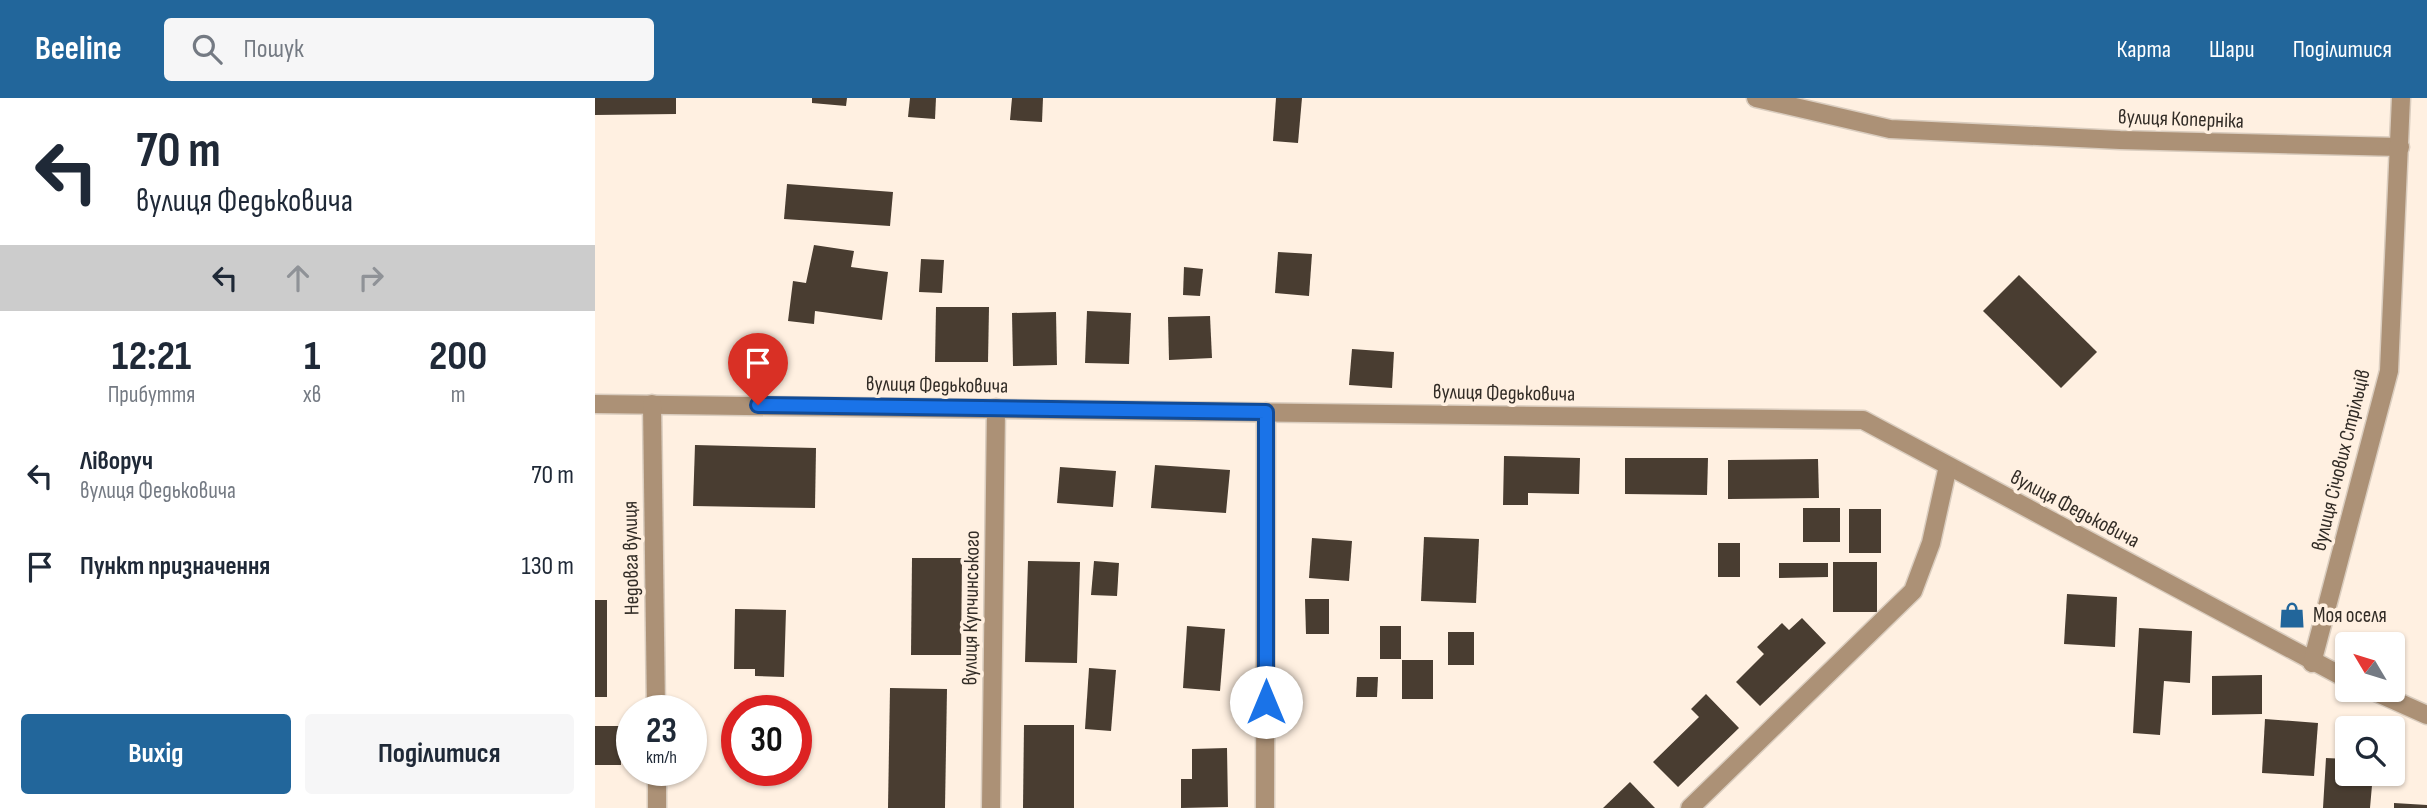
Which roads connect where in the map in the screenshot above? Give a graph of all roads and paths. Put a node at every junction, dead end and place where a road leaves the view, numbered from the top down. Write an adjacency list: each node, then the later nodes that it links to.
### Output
1 (1756, 98): 3 (street, вулиця Коперніка)
2 (2401, 98): 3 (street, вулиця Січових Стрільців)
3 (2400, 147): 9 (street, вулиця Січових Стрільців)
4 (595, 404): 5 (street, вулиця Федьковича)
5 (652, 404): 6 (street, вулиця Федьковича); 11 (street, Недовга вулиця)
6 (996, 408): 7 (street, вулиця Федьковича); 16 (street, вулиця Купчинського)
7 (1266, 412): 8 (street, вулиця Федьковича); 17 (street)
8 (1948, 466): 9 (street, вулиця Федьковича); 18 (street)
9 (2312, 663): 10 (street, вулиця Федьковича)
10 (2335, 673)
11 (656, 695)
12 (2398, 702): 13 (street)
13 (2427, 715)
14 (657, 786): 15 (street)
15 (657, 808)
16 (991, 808)
17 (1265, 808)
18 (1690, 808)

